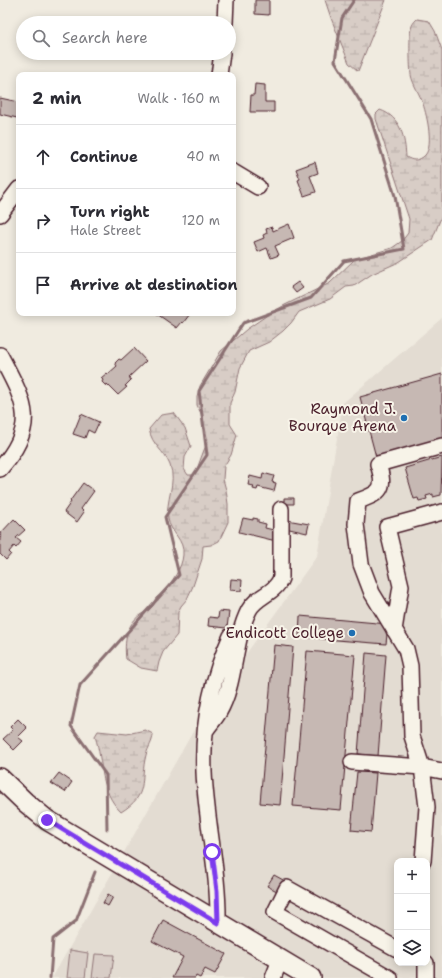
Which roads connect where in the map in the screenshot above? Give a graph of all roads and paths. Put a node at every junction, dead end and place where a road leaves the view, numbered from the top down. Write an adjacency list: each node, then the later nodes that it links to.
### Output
1 (226, 0): 2 (street)
2 (225, 16)
3 (221, 60): 4 (street)
4 (219, 72)
5 (236, 174): 6 (street)
6 (258, 186)
7 (16, 193): 8 (street)
8 (0, 214)
9 (0, 354): 11 (street)
10 (442, 446): 14 (street)
11 (0, 469)
12 (281, 509): 16 (street)
13 (442, 512): 14 (street)
14 (394, 630): 18 (street)
15 (231, 636): 16 (street)
16 (205, 730): 22 (street)
17 (352, 762): 18 (street)
18 (422, 767): 19 (street); 21 (street)
19 (442, 771)
20 (0, 778): 22 (main road)
21 (423, 858)
22 (218, 923): 24 (main road)
23 (394, 947): 27 (street)
24 (280, 960): 25 (street); 26 (main road)
25 (273, 978)
26 (311, 978)
27 (390, 978)

